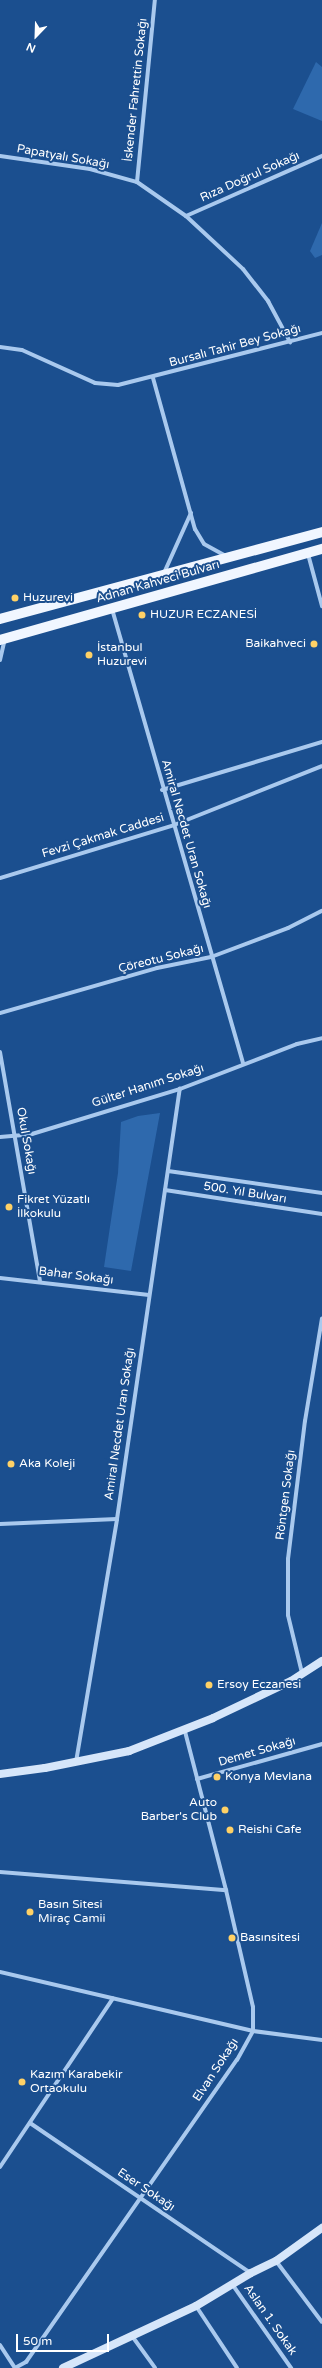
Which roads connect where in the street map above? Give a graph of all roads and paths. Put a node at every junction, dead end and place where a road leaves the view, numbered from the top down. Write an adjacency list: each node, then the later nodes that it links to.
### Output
1 (155, 0): 4 (street, İskender Fahrettin Sokağı)
2 (0, 156): 4 (street, Papatyalı Sokağı)
3 (322, 156): 5 (street, Rıza Doğrul Sokağı)
4 (137, 182): 5 (street, Papatyalı Sokağı)
5 (186, 216): 7 (street, Papatyalı Sokağı)
6 (322, 333): 7 (street, Bursalı Tahir Bey Sokağı)
7 (290, 342): 9 (street, Bursalı Tahir Bey Sokağı)
8 (0, 347): 9 (street, Bursalı Tahir Bey Sokağı)
9 (153, 378): 10 (street)
10 (191, 513): 14 (street); 15 (street)
11 (322, 532): 14 (main road, Adnan Kahveci Bulvarı)
12 (321, 551): 13 (main road, Adnan Kahveci Bulvarı)
13 (308, 554): 16 (street); 17 (main road, Adnan Kahveci Bulvarı)
14 (230, 558): 15 (main road, Adnan Kahveci Bulvarı)
15 (162, 575): 18 (main road, Adnan Kahveci Bulvarı)
16 (322, 606)
17 (112, 609): 19 (main road, Adnan Kahveci Bulvarı); 23 (street, Amiral Necdet Uran Sokağı)
18 (0, 619)
19 (2, 639): 20 (street)
20 (0, 660)
21 (322, 742): 23 (street)
22 (322, 766): 24 (street, Fevzi Çakmak Caddesi)
23 (162, 790): 24 (street, Amiral Necdet Uran Sokağı)
24 (174, 826): 25 (street, Fevzi Çakmak Caddesi); 27 (street, Amiral Necdet Uran Sokağı)
25 (0, 878)
26 (322, 911): 27 (street, Çöreotu Sokağı)
27 (211, 957): 28 (street, Çöreotu Sokağı); 31 (street, Amiral Necdet Uran Sokağı)
28 (0, 1013)
29 (322, 1038): 31 (street, Gülter Hanım Sokağı)
30 (0, 1052): 33 (street, Okul Sokağı)
31 (243, 1064): 32 (street, Gülter Hanım Sokağı)
32 (180, 1089): 33 (street, Gülter Hanım Sokağı); 35 (street, Amiral Necdet Uran Sokağı)
33 (14, 1136): 34 (street, Gülter Hanım Sokağı); 40 (street, Okul Sokağı)
34 (0, 1137)
35 (168, 1171): 36 (street, Amiral Necdet Uran Sokağı); 37 (street, 500. Yıl Bulvarı)
36 (165, 1190): 38 (street, 500. Yıl Bulvarı); 41 (street, Amiral Necdet Uran Sokağı)
37 (322, 1193)
38 (322, 1214)
39 (0, 1278): 40 (street, Bahar Sokağı)
40 (40, 1281): 41 (street, Bahar Sokağı)
41 (149, 1295): 43 (street, Amiral Necdet Uran Sokağı)
42 (322, 1318): 46 (street, Röntgen Sokağı)
43 (117, 1519): 44 (street); 49 (street, Amiral Necdet Uran Sokağı)
44 (0, 1524)
45 (322, 1661): 46 (main road)
46 (302, 1673): 47 (main road)
47 (185, 1731): 49 (main road); 51 (street, Elvan Sokağı)
48 (322, 1744): 51 (street, Demet Sokağı)
49 (76, 1762): 50 (main road)
50 (0, 1774)
51 (198, 1779): 53 (street, Elvan Sokağı)
52 (0, 1872): 53 (street)
53 (226, 1890): 56 (street, Elvan Sokağı)
54 (0, 1972): 55 (street)
55 (113, 1998): 56 (street); 58 (street)
56 (252, 2031): 57 (street); 60 (street, Elvan Sokağı)
57 (322, 2040)
58 (30, 2123): 59 (street); 60 (street, Eser Sokağı)
59 (0, 2167)
60 (140, 2198): 63 (street, Eser Sokağı); 70 (street, Elvan Sokağı)
61 (322, 2228): 62 (main road)
62 (276, 2261): 63 (main road); 66 (street)
63 (251, 2273): 64 (main road)
64 (232, 2284): 65 (main road); 74 (street, Aslan 1. Sokak)
65 (196, 2306): 67 (main road); 73 (street)
66 (322, 2322)
67 (132, 2336): 69 (main road); 72 (street)
68 (0, 2345): 70 (street)
69 (74, 2366): 71 (main road)
70 (15, 2368)
71 (63, 2368)
72 (155, 2368)
73 (237, 2368)
74 (291, 2368)

